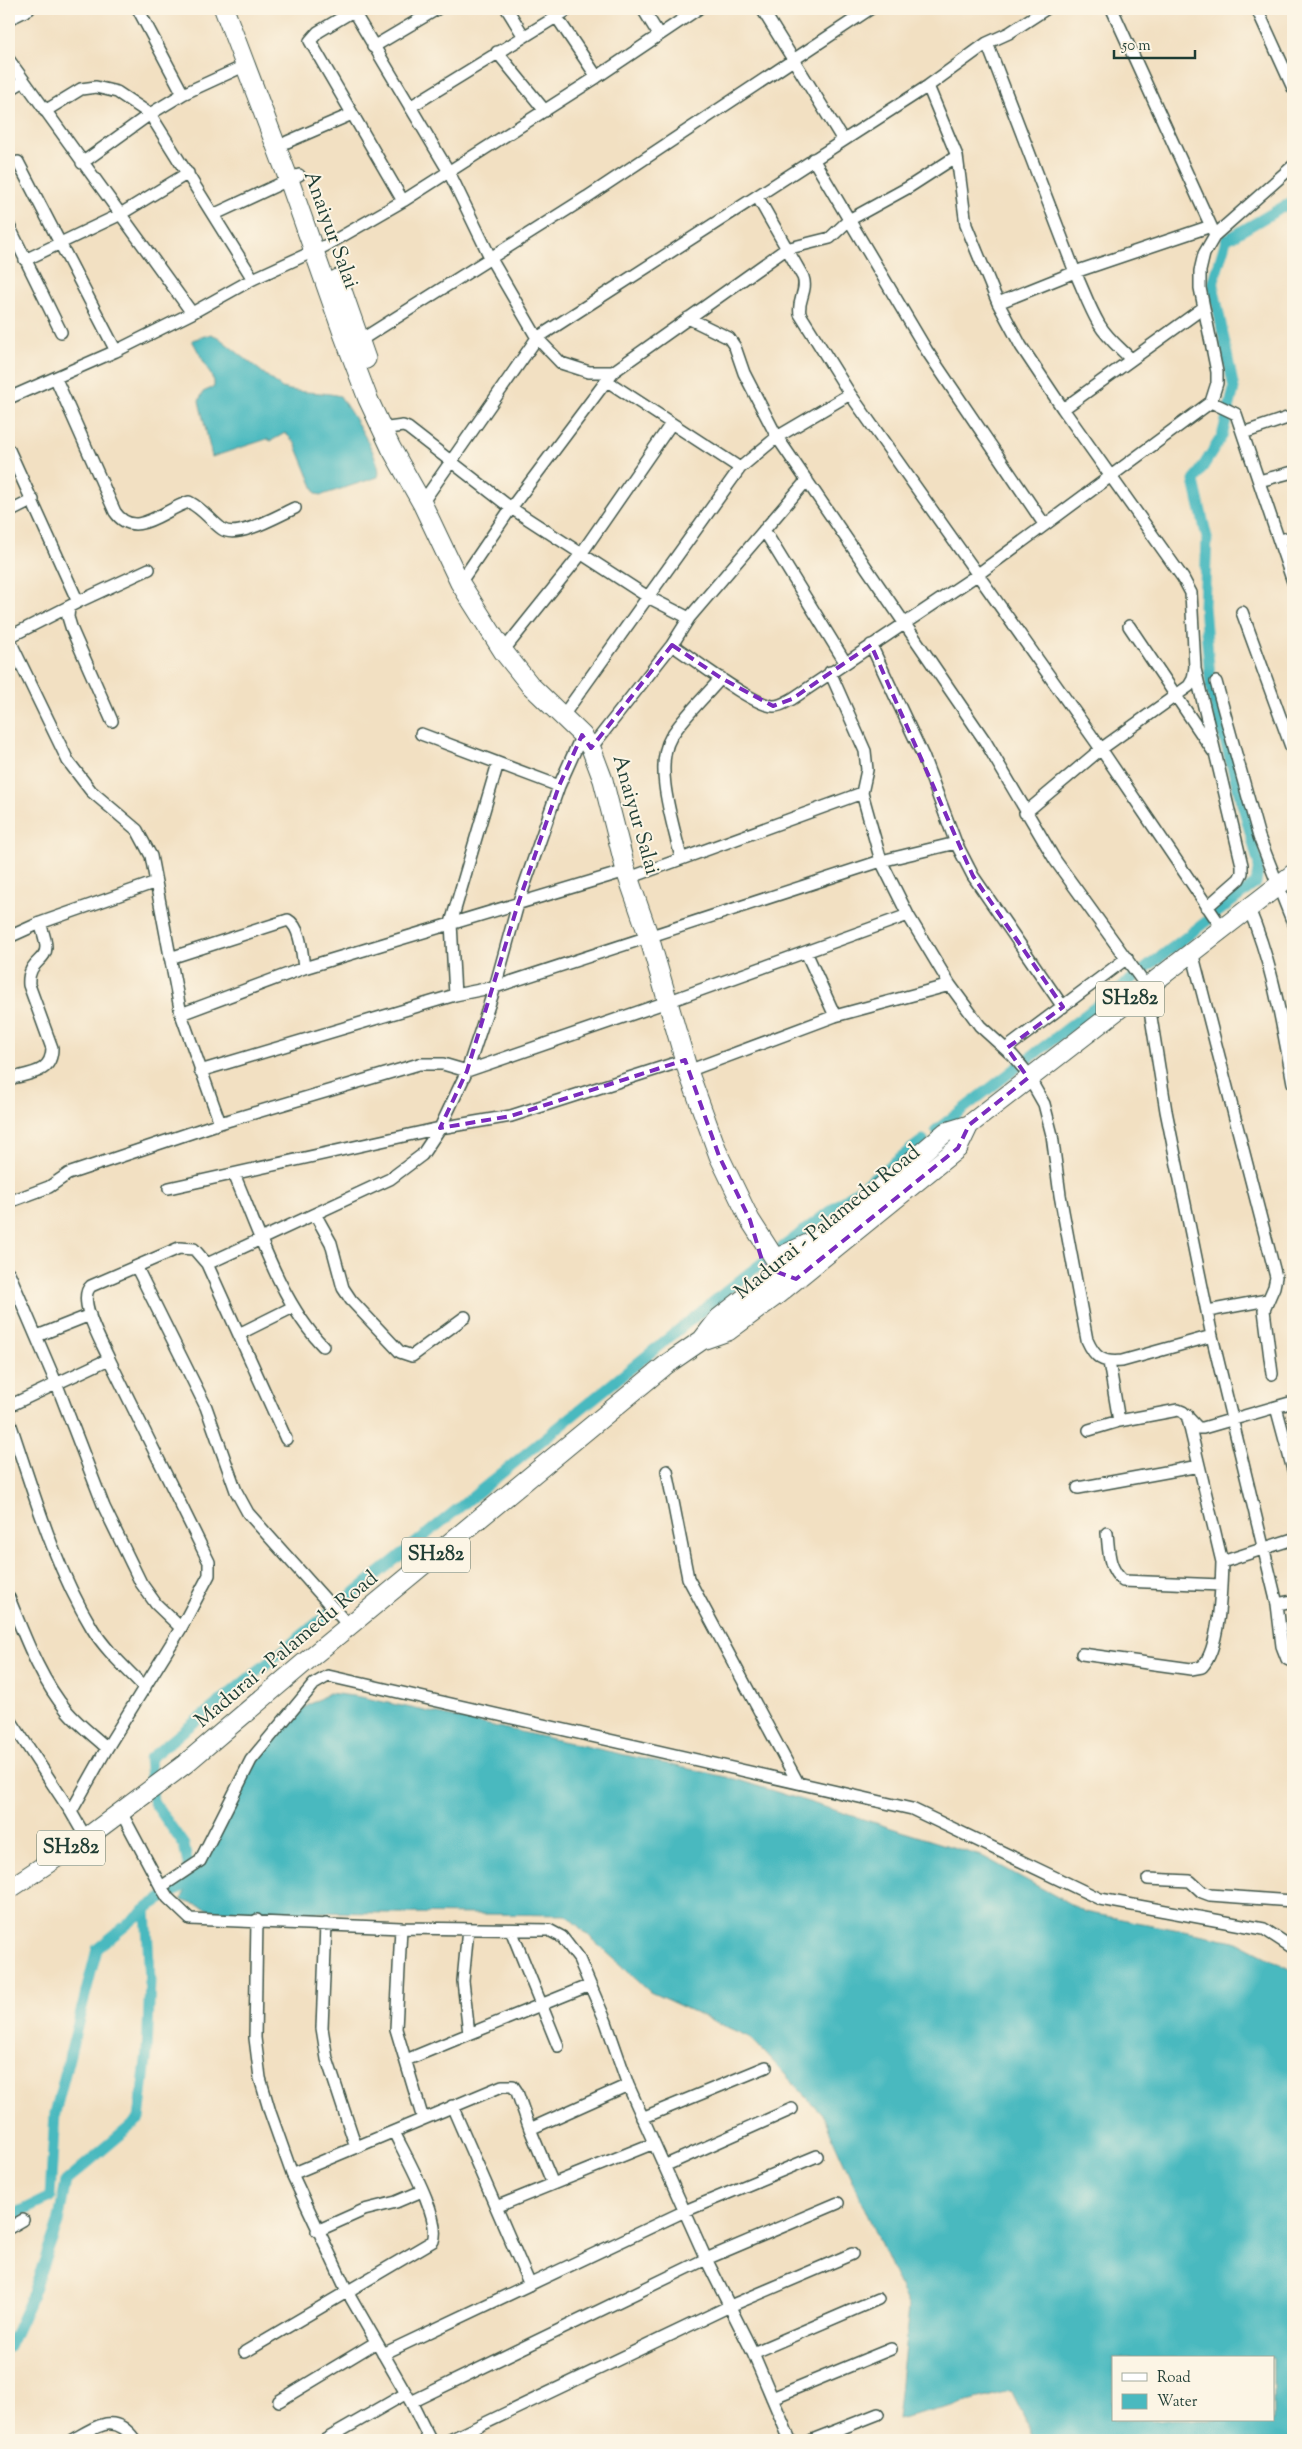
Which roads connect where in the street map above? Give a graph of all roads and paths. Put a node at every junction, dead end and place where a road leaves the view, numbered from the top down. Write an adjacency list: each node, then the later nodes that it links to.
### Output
1 (29, 9): 17 (street)
2 (138, 9): 31 (street)
3 (224, 9): 25 (main road, Anaiyur Salai)
4 (236, 9): 38 (main road, Anaiyur Salai)
5 (437, 9): 21 (street)
6 (507, 9): 19 (street)
7 (569, 9): 16 (street)
8 (644, 9): 18 (street)
9 (698, 9): 18 (street)
10 (762, 9): 24 (street)
11 (870, 9): 24 (street)
12 (1046, 9): 20 (street)
13 (1112, 9): 53 (street)
14 (1257, 9): 29 (street)
15 (353, 10): 21 (street); 36 (street)
16 (556, 16): 19 (street); 26 (street)
17 (9, 19)
18 (659, 35): 26 (street)
19 (523, 36): 22 (street)
20 (987, 43): 28 (street); 59 (street)
21 (374, 47): 32 (street)
22 (497, 52): 32 (street); 34 (street)
23 (9, 60): 27 (street)
24 (792, 60): 37 (street); 57 (street)
25 (244, 66): 31 (street); 46 (main road, Anaiyur Salai)
26 (597, 77): 34 (street)
27 (24, 81): 30 (street); 33 (street)
28 (928, 86): 37 (street); 39 (street)
29 (1293, 88)
30 (9, 90)
31 (183, 94): 35 (street)
32 (410, 107): 44 (street)
33 (45, 111): 35 (street); 42 (street)
34 (545, 111): 44 (street)
35 (150, 114): 42 (street); 45 (street)
36 (352, 114): 38 (street); 48 (street)
37 (842, 140): 40 (street)
38 (286, 142): 46 (main road, Anaiyur Salai)
39 (958, 156): 51 (street); 61 (street)
40 (813, 159): 47 (street); 51 (street)
41 (18, 162): 54 (street)
42 (82, 163): 49 (street)
43 (1293, 166): 53 (street)
44 (449, 172): 48 (street); 57 (street)
45 (188, 173): 49 (street); 50 (street)
46 (294, 178): 50 (street); 56 (main road, Anaiyur Salai)
47 (757, 196): 55 (street); 66 (street)
48 (403, 201): 56 (street)
49 (119, 215): 54 (street); 63 (street)
50 (214, 215): 60 (street)
51 (849, 220): 55 (street); 94 (street)
52 (9, 226): 58 (street)
53 (1213, 230): 59 (street); 62 (street)
54 (61, 243): 58 (street); 68 (street)
55 (786, 248): 64 (street); 72 (street)
56 (320, 249): 60 (street); 67 (main road, Anaiyur Salai)
57 (492, 259): 66 (street); 67 (street)
58 (25, 260): 65 (street)
59 (1075, 272): 61 (street); 69 (street)
60 (253, 279): 63 (street)
61 (998, 304): 75 (street)
62 (1203, 308): 69 (street); 74 (street)
63 (192, 313): 68 (street)
64 (688, 318): 70 (street); 80 (street)
65 (61, 332)
66 (537, 338): 70 (street); 82 (street)
67 (354, 344): 78 (main road, Anaiyur Salai); 83 (main road, Anaiyur Salai)
68 (116, 351): 71 (street)
69 (1131, 359): 75 (street)
70 (610, 376): 77 (street); 92 (street)
71 (56, 379): 73 (street); 91 (street)
72 (850, 394): 80 (street); 100 (street)
73 (9, 398)
74 (1214, 403): 79 (street); 86 (street)
75 (1063, 409): 86 (street)
76 (1293, 416): 79 (street)
77 (671, 424): 84 (street); 98 (street)
78 (388, 428): 82 (street); 83 (main road, Anaiyur Salai)
79 (1243, 433): 88 (street)
80 (777, 437): 84 (street); 87 (street)
81 (9, 450): 89 (street)
82 (450, 460): 90 (street); 92 (street)
83 (401, 463): 90 (main road, Anaiyur Salai)
84 (740, 468): 103 (street)
85 (1293, 472): 88 (street)
86 (1109, 476): 94 (street); 114 (street)
87 (807, 480): 95 (street); 107 (street)
88 (1259, 481): 97 (street)
89 (33, 500): 93 (street); 104 (street)
90 (422, 503): 102 (main road, Anaiyur Salai)
91 (295, 508)
92 (511, 508): 98 (street); 102 (street)
93 (9, 512)
94 (1044, 524): 100 (street)
95 (764, 530): 106 (street); 113 (street)
96 (1293, 536): 97 (street)
97 (1279, 541): 101 (street)
98 (581, 554): 103 (street); 112 (street)
99 (149, 569): 104 (street)
100 (977, 575): 107 (street); 123 (street)
101 (1293, 582)
102 (460, 583): 112 (main road, Anaiyur Salai)
103 (648, 597): 106 (street); 119 (street)
104 (74, 605): 109 (street); 120 (street)
105 (1242, 612): 124 (street)
106 (689, 618): 110 (street)
107 (905, 622): 111 (street); 129 (street)
108 (1129, 626): 118 (street)
109 (9, 638): 135 (street)
110 (672, 645): 116 (street); 122 (street)
111 (872, 645): 113 (street); 130 (street)
112 (503, 651): 119 (main road, Anaiyur Salai)
113 (845, 662): 115 (street)
114 (1195, 667): 118 (street); 125 (street)
115 (830, 672): 116 (street); 128 (street)
116 (721, 678): 131 (street)
117 (1216, 682): 136 (street)
118 (1175, 697): 123 (street); 125 (street)
119 (562, 717): 122 (main road, Anaiyur Salai)
120 (112, 721)
121 (421, 734): 126 (street)
122 (586, 741): 127 (street); 133 (main road, Anaiyur Salai)
123 (1101, 749): 129 (street); 138 (street)
124 (1293, 752)
125 (1218, 759): 138 (street)
126 (498, 763): 127 (street); 143 (street)
127 (559, 786): 137 (street)
128 (862, 794): 131 (street); 132 (street)
129 (1025, 813): 150 (street)
130 (956, 843): 132 (street); 157 (street)
131 (681, 858): 133 (street)
132 (881, 861): 140 (street); 146 (street)
133 (628, 874): 137 (street); 146 (main road, Anaiyur Salai)
134 (1293, 874): 136 (main road, Madurai - Palamedu Road / SH282)
135 (156, 882): 142 (street); 149 (street)
136 (1278, 886): 139 (main road, Madurai - Palamedu Road / SH282); 141 (street)
137 (518, 904): 143 (street); 154 (street)
138 (1208, 907): 144 (street)
139 (1249, 909): 144 (main road, Madurai - Palamedu Road / SH282); 166 (street)
140 (908, 915): 147 (street); 152 (street)
141 (1293, 922)
142 (40, 923): 145 (street); 165 (street)
143 (451, 923): 151 (street); 155 (street)
144 (1222, 928): 148 (main road, Madurai - Palamedu Road / SH282)
145 (9, 937)
146 (649, 937): 154 (street); 156 (main road, Anaiyur Salai)
147 (806, 952): 156 (street); 159 (street)
148 (1192, 952): 153 (main road, Madurai - Palamedu Road / SH282); 181 (street)
149 (170, 958): 151 (street); 158 (street)
150 (1128, 959): 153 (street); 157 (street)
151 (304, 968): 158 (street)
152 (950, 985): 159 (street); 160 (street)
153 (1146, 986): 164 (main road, Madurai - Palamedu Road / SH282); 183 (street)
154 (495, 987): 155 (street); 163 (street)
155 (455, 995): 162 (street)
156 (668, 1002): 161 (main road, Anaiyur Salai); 163 (street)
157 (1063, 1007): 160 (street)
158 (181, 1014): 162 (street)
159 (834, 1016): 161 (street)
160 (1010, 1052): 164 (street)
161 (687, 1065): 168 (street); 175 (main road, Anaiyur Salai)
162 (200, 1071): 167 (street)
163 (467, 1071): 167 (street); 168 (street)
164 (1026, 1073): 173 (main road, Madurai - Palamedu Road / SH282); 192 (street)
165 (9, 1079)
166 (1293, 1083)
167 (220, 1123): 171 (street)
168 (440, 1128): 169 (street); 172 (street)
169 (234, 1174): 170 (street); 174 (street)
170 (169, 1188)
171 (9, 1202)
172 (315, 1214): 174 (street); 185 (street)
173 (863, 1214): 175 (main road, Madurai - Palamedu Road / SH282); 179 (main road, Madurai - Palamedu Road / SH282)
174 (262, 1239): 176 (street); 182 (street)
175 (769, 1262): 179 (main road); 180 (main road, Anaiyur Salai); 189 (main road, Madurai - Palamedu Road / SH282)
176 (207, 1264): 177 (street); 186 (street)
177 (137, 1268): 184 (street); 216 (street)
178 (9, 1273): 187 (street)
179 (796, 1279): 180 (main road, Madurai - Palamedu Road / SH282)
180 (778, 1294): 189 (main road, Madurai - Palamedu Road / SH282)
181 (1267, 1300): 183 (street); 193 (street)
182 (293, 1307): 186 (street); 190 (street)
183 (1208, 1312): 188 (street)
184 (90, 1315): 187 (street); 191 (street)
185 (465, 1317)
186 (239, 1334): 203 (street)
187 (37, 1336): 194 (street)
188 (1212, 1336): 192 (street); 199 (street)
189 (702, 1340): 216 (main road, Madurai - Palamedu Road / SH282)
190 (323, 1346)
191 (109, 1359): 194 (street); 217 (street)
192 (1109, 1362): 201 (street)
193 (1272, 1374)
194 (57, 1384): 196 (street); 217 (street)
195 (1293, 1402): 197 (street)
196 (9, 1406)
197 (1276, 1407): 199 (street); 205 (street)
198 (1187, 1415): 199 (street); 201 (street); 204 (street)
199 (1234, 1418): 210 (street)
200 (9, 1420): 220 (street)
201 (1119, 1421): 202 (street)
202 (1089, 1430)
203 (286, 1439)
204 (1199, 1466): 207 (street); 211 (street)
205 (1293, 1470)
206 (667, 1471): 223 (street)
207 (1078, 1488)
208 (1107, 1533): 212 (street)
209 (1293, 1539): 210 (street)
210 (1264, 1547): 211 (street); 215 (street)
211 (1222, 1562): 212 (street)
212 (1221, 1585): 218 (street)
213 (9, 1598): 222 (street)
214 (1293, 1601): 215 (street)
215 (1277, 1604): 219 (street)
216 (349, 1626): 224 (main road, Madurai - Palamedu Road / SH282)
217 (181, 1628): 220 (street)
218 (1082, 1654)
219 (1293, 1662)
220 (145, 1688): 222 (street)
221 (9, 1718): 225 (street)
222 (107, 1748): 225 (street)
223 (798, 1784): 228 (street); 236 (street)
224 (126, 1808): 226 (main road, Madurai - Palamedu Road / SH282); 228 (street)
225 (71, 1812): 226 (street)
226 (86, 1838): 229 (main road, Madurai - Palamedu Road / SH282)
227 (1148, 1879): 230 (street)
228 (161, 1888): 231 (street)
229 (9, 1889)
230 (1293, 1901)
231 (257, 1920): 232 (street); 254 (street)
232 (326, 1924): 233 (street); 251 (street)
233 (401, 1928): 234 (street); 241 (street)
234 (468, 1929): 235 (street); 239 (street)
235 (511, 1930): 237 (street); 238 (street)
236 (1293, 1948)
237 (590, 1986): 238 (street); 243 (street)
238 (541, 2004): 239 (street); 240 (street)
239 (470, 2034): 241 (street)
240 (558, 2046)
241 (406, 2060): 247 (street)
242 (766, 2067): 246 (street)
243 (628, 2085): 246 (street); 248 (street)
244 (452, 2106): 247 (street); 248 (street); 258 (street)
245 (792, 2109): 253 (street)
246 (642, 2118): 250 (street)
247 (423, 2119): 249 (street)
248 (530, 2129): 255 (street)
249 (394, 2132): 251 (street); 256 (street)
250 (654, 2143): 253 (street); 255 (street)
251 (356, 2147): 254 (street)
252 (817, 2156): 259 (street)
253 (664, 2166): 259 (street)
254 (292, 2174): 262 (street)
255 (553, 2184): 258 (street)
256 (422, 2191): 262 (street); 266 (street)
257 (838, 2203): 264 (street)
258 (496, 2207): 265 (street)
259 (685, 2211): 264 (street); 265 (street)
260 (23, 2220): 261 (street)
261 (9, 2228)
262 (317, 2231): 266 (street)
263 (852, 2254): 268 (street)
264 (706, 2259): 268 (street); 274 (street)
265 (530, 2285): 273 (street)
266 (347, 2291): 269 (street); 271 (street)
267 (878, 2299): 272 (street)
268 (730, 2306): 272 (street); 282 (street)
269 (375, 2343): 273 (street); 276 (street)
270 (891, 2349): 275 (street)
271 (245, 2352)
272 (753, 2353): 275 (street)
273 (383, 2354): 274 (street)
274 (408, 2398): 280 (street); 281 (street)
275 (772, 2398): 283 (street)
276 (279, 2401)
277 (878, 2414): 284 (street)
278 (76, 2439): 279 (street)
279 (135, 2440)
280 (325, 2440)
281 (430, 2440)
282 (450, 2440)
283 (790, 2440)
284 (812, 2440)

